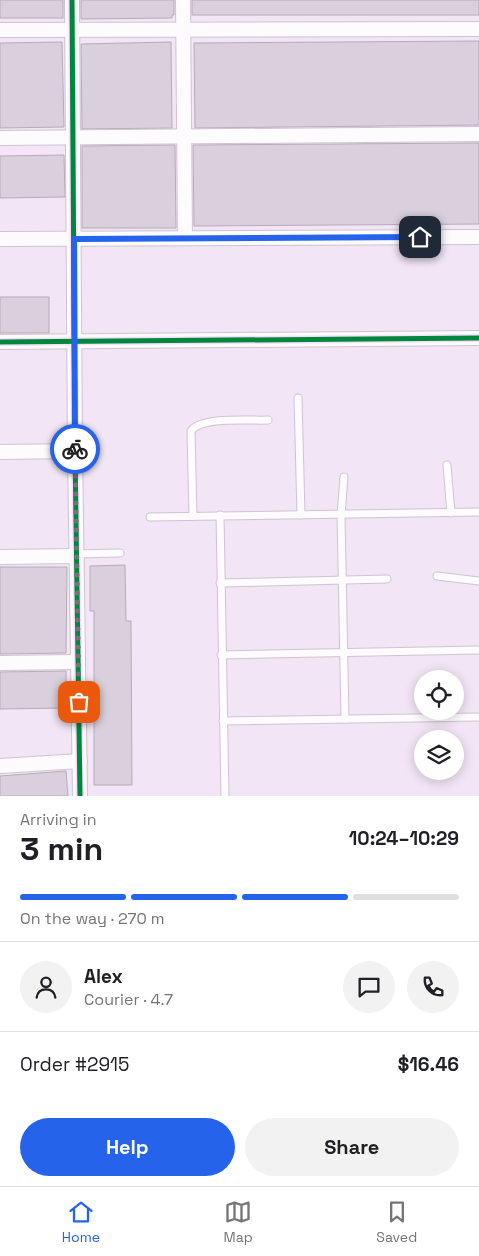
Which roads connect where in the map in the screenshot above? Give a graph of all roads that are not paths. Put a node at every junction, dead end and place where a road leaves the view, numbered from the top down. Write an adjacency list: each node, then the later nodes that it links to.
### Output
1 (72, 0): 6 (street)
2 (182, 0): 3 (street)
3 (183, 29): 4 (street); 6 (street); 8 (street)
4 (479, 29)
5 (0, 30): 6 (street)
6 (72, 30): 10 (street)
7 (479, 134): 8 (street)
8 (184, 137): 10 (street); 12 (street)
9 (0, 138): 10 (street)
10 (73, 138): 14 (street)
11 (479, 237): 12 (street)
12 (185, 238): 14 (street)
13 (0, 239): 14 (street)
14 (74, 239): 17 (street)
15 (479, 338): 17 (street)
16 (0, 342): 17 (street)
17 (74, 342): 20 (street)
18 (298, 398): 27 (lane)
19 (268, 420): 29 (lane)
20 (75, 451): 21 (street); 32 (street)
21 (0, 452)
22 (447, 465): 25 (lane)
23 (344, 477): 28 (lane)
24 (479, 512): 25 (lane)
25 (451, 513): 28 (lane)
26 (220, 515): 27 (lane); 29 (lane); 38 (lane)
27 (300, 515): 28 (lane)
28 (341, 515): 36 (lane)
29 (193, 516): 30 (lane)
30 (150, 517)
31 (120, 554): 32 (lane)
32 (76, 555): 33 (street); 42 (street)
33 (0, 557)
34 (437, 576): 37 (lane)
35 (387, 579): 36 (lane)
36 (342, 581): 38 (lane); 40 (lane)
37 (479, 581)
38 (220, 582): 41 (lane)
39 (479, 650): 40 (lane)
40 (344, 653): 41 (lane); 45 (lane)
41 (221, 655): 46 (lane)
42 (78, 662): 43 (street); 47 (street)
43 (0, 663)
44 (479, 717): 45 (lane)
45 (345, 719): 46 (lane)
46 (223, 721): 50 (lane)
47 (80, 760): 48 (street); 49 (street)
48 (0, 766)
49 (80, 796)
50 (225, 796)

